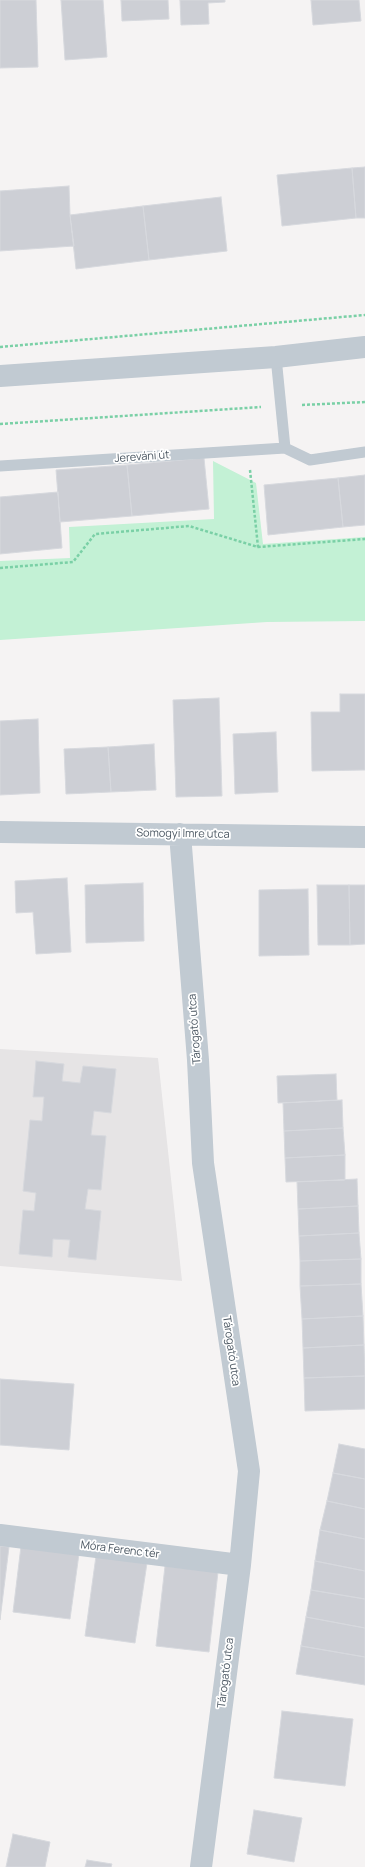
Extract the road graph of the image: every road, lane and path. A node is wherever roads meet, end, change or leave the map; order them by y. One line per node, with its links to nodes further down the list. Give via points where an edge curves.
1 (365, 315): 2 (path)
2 (0, 347)
3 (365, 347): 4 (street)
4 (276, 357): 5 (street); 7 (lane)
5 (0, 376)
6 (365, 402): 7 (path)
7 (280, 406): 8 (path); 9 (lane)
8 (0, 424)
9 (285, 448): 10 (lane, Jereváni út); 11 (lane, Jereváni út, via 310,460)
10 (248, 450): 12 (lane, Jereváni út); 14 (path)
11 (365, 452)
12 (0, 466)
13 (365, 540): 14 (path)
14 (258, 547): 15 (path, via 189,526 95,534 73,562)
15 (0, 568)
16 (0, 832): 17 (street, Somogyi Imre utca)
17 (180, 834): 18 (street, Somogyi Imre utca); 20 (street, Tárogató utca, via 198,1060 203,1163 249,1471)
18 (365, 837)
19 (0, 1535): 20 (street, Móra Ferenc tér)
20 (240, 1565): 21 (street, Tárogató utca)
21 (201, 1867)

